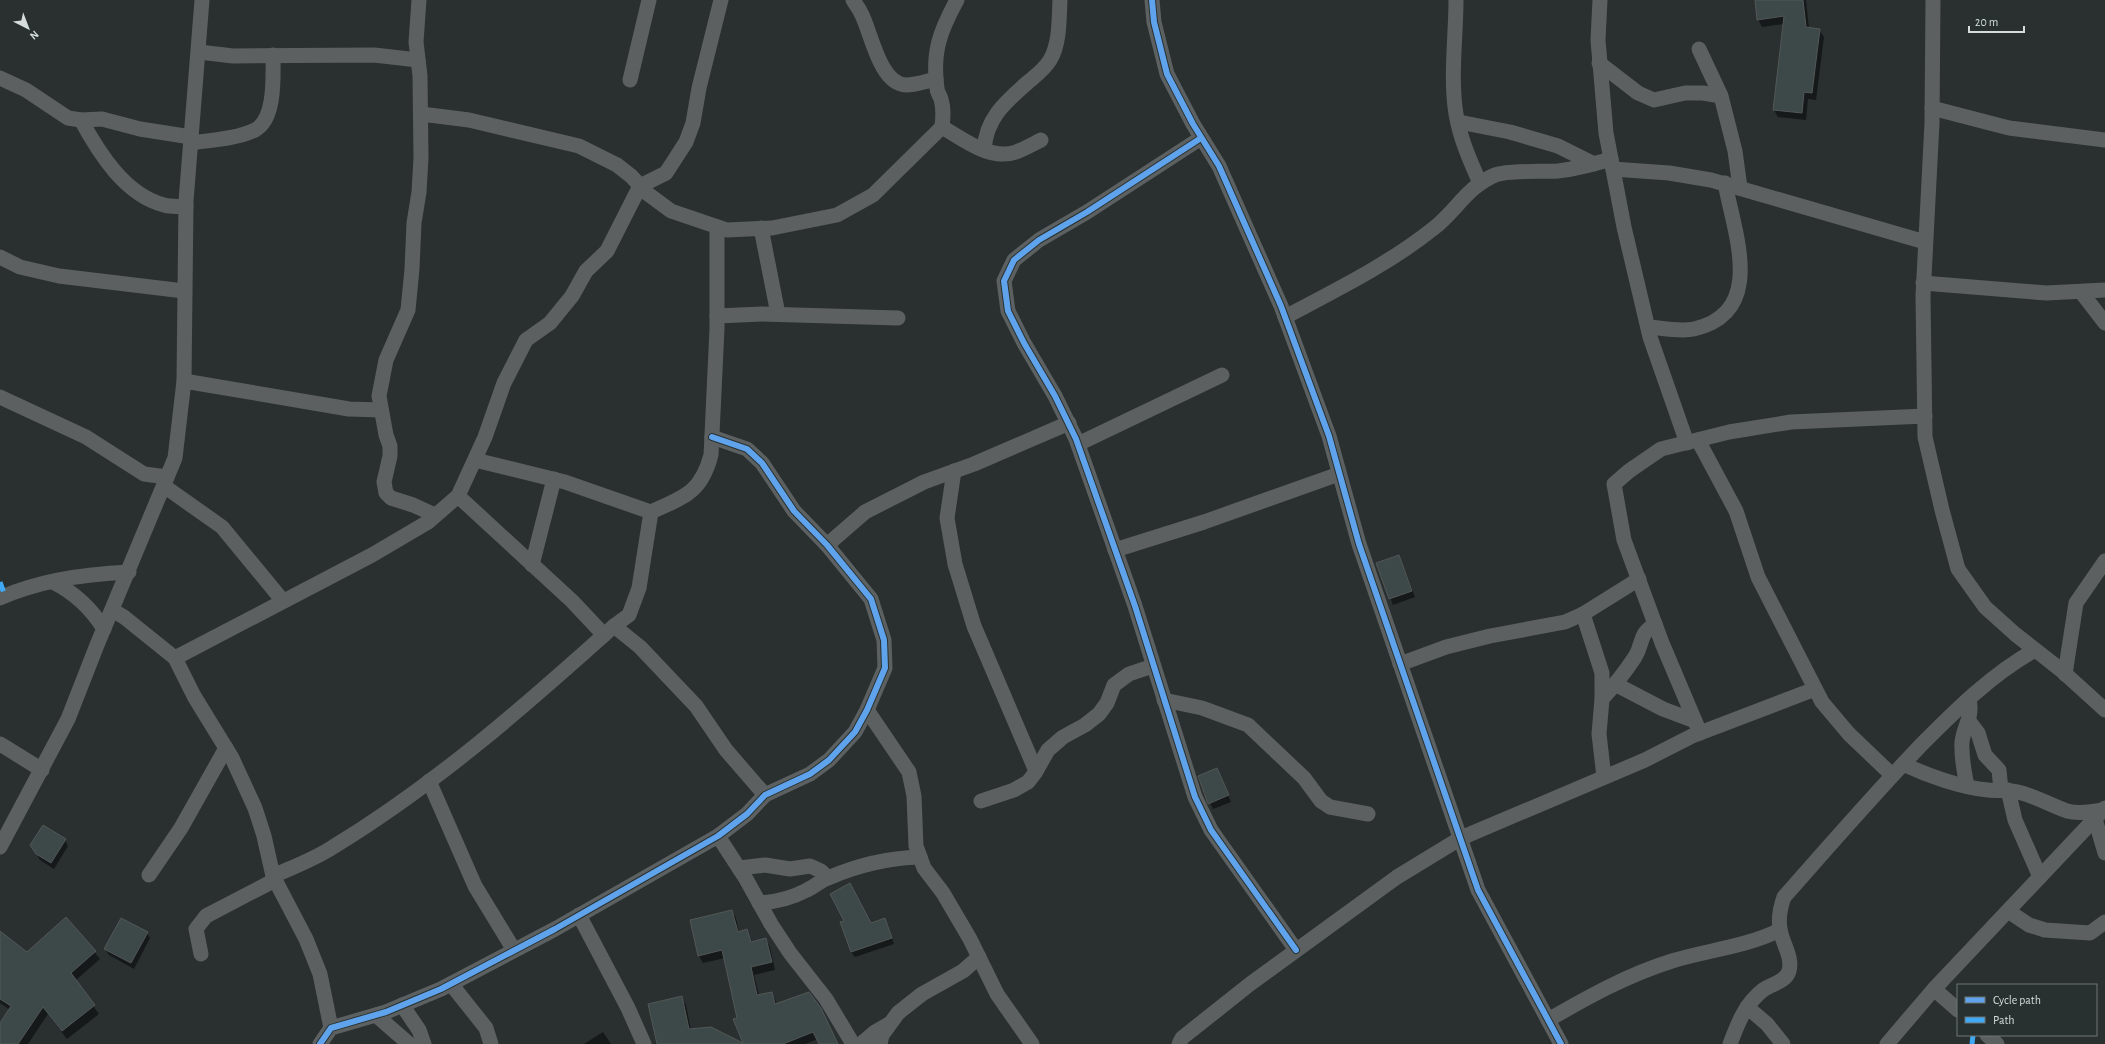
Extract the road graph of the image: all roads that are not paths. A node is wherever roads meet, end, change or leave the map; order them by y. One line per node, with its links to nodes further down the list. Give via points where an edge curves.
1 (202, 0): 13 (street)
2 (419, 0): 15 (street, via 416,42)
3 (649, 0): 19 (street)
4 (721, 0): 35 (street, via 686,142 666,173)
5 (852, 0): 18 (street, via 861,13 876,53 886,72 893,79 905,85)
6 (957, 0): 18 (street, via 944,24 935,52)
7 (1060, 0): 30 (street, via 1059,25 1051,59 996,115 986,131)
8 (1152, 0): 26 (street, via 1154,22 1167,74)
9 (1456, 0): 24 (street, via 1454,72)
10 (1600, 0): 16 (street)
11 (1933, 0): 21 (street)
12 (1699, 49): 20 (street)
13 (199, 52): 14 (street, via 233,56); 27 (street)
14 (273, 55): 15 (street, via 374,55); 27 (street, via 273,89 268,115 256,130)
15 (418, 60): 22 (street)
16 (1599, 63): 20 (street, via 1638,93 1654,100 1685,94); 32 (street)
17 (0, 78): 23 (street, via 26,90 68,118)
18 (936, 79): 25 (street, via 943,114)
19 (630, 80)
20 (1721, 96): 36 (street, via 1735,151)
21 (1932, 108): 29 (street, via 2009,128); 40 (street)
22 (421, 114): 35 (street, via 469,120 579,146 617,165); 55 (street, via 419,192 414,223 408,310 386,360 379,396)
23 (81, 120): 27 (street, via 102,119); 37 (street, via 94,144 133,190 164,205)
24 (1458, 122): 31 (street, via 1510,132 1558,146); 33 (street, via 1467,154)
25 (942, 127): 30 (street); 39 (street, via 872,195 837,215)
26 (1201, 138): 48 (street, via 1219,166); 57 (street, via 1039,240 1014,260 1004,281 1008,311)
27 (191, 140): 37 (street)
28 (1041, 140): 30 (street, via 1015,152 1004,154)
29 (2105, 140)
30 (984, 150)
31 (1594, 164): 32 (street); 33 (street, via 1559,170 1496,175)
32 (1612, 164): 34 (street); 51 (street)
33 (1480, 183): 48 (street, via 1475,185 1434,228 1400,252)
34 (1725, 183): 36 (street); 51 (street, via 1740,252 1741,284 1733,303 1714,323 1692,329)
35 (640, 186): 38 (street, via 671,211); 61 (street, via 607,251 586,270 572,296 550,323 523,344 504,383)
36 (1740, 188): 40 (street)
37 (186, 207): 44 (street)
38 (717, 227): 39 (street, via 727,230); 47 (street)
39 (761, 228): 46 (street)
40 (1926, 242): 42 (street)
41 (0, 257): 44 (street, via 20,267 59,276)
42 (1923, 283): 45 (street, via 2046,293); 56 (street)
43 (2105, 290): 45 (street)
44 (184, 291): 53 (street)
45 (2081, 292): 50 (street)
46 (778, 314): 47 (street); 49 (street)
47 (717, 316): 58 (street)
48 (1285, 317): 63 (street, via 1329,436)
49 (898, 318)
50 (2105, 323)
51 (1648, 327): 59 (street)
52 (1222, 375): 60 (street)
53 (184, 381): 55 (street, via 349,409); 65 (street, via 175,458)
54 (0, 396): 65 (street, via 86,437 144,474)
55 (381, 410): 68 (street, via 390,446 384,482 386,493 391,498)
56 (1925, 416): 59 (street, via 1791,422); 83 (street, via 1925,437 1958,569 1985,607)
57 (1069, 423): 60 (street); 62 (street)
58 (712, 437): 67 (street, via 707,471 696,487 678,500); 69 (street, via 747,449 762,463 794,511)
59 (1693, 441): 74 (street, via 1661,449 1614,484 1624,540); 89 (street, via 1736,511 1758,577)
60 (1078, 444): 70 (street)
61 (475, 460): 64 (street); 66 (street)
62 (954, 471): 69 (street, via 924,482 865,512); 101 (street, via 947,518 954,564 974,626)
63 (1339, 474): 70 (street, via 1204,522); 85 (street, via 1358,544)
64 (554, 479): 67 (street); 72 (street)
65 (166, 482): 73 (street); 77 (street, via 222,527)
66 (458, 496): 68 (street); 72 (street)
67 (651, 512): 82 (street, via 639,588 629,615)
68 (435, 515): 77 (street, via 372,555)
69 (827, 545): 93 (street, via 871,599 884,640 885,668)
70 (1115, 550): 86 (street)
71 (2105, 561): 87 (street, via 2076,604)
72 (532, 565): 82 (street)
73 (128, 572): 75 (street); 78 (street)
74 (1639, 579): 79 (street); 80 (street)
75 (54, 582): 76 (street, via 28,586); 81 (street, via 69,590 90,610)
76 (0, 598)
77 (283, 601): 84 (street)
78 (112, 610): 81 (street); 84 (street)
79 (1583, 614): 85 (street, via 1565,622 1446,647); 90 (street, via 1602,673)
80 (1655, 624): 88 (street, via 1643,634 1639,650); 96 (street)
81 (104, 629): 100 (street, via 68,718)
82 (609, 630): 104 (street, via 496,730); 107 (street, via 640,647 696,706 726,750)
83 (2035, 650): 87 (street); 91 (street, via 2010,664)
84 (174, 658): 98 (street)
85 (1400, 664): 112 (street)
86 (1153, 666): 92 (street); 101 (street, via 1129,674 1114,685 1107,703 1099,714 1048,750)
87 (2065, 674): 94 (street)
88 (1615, 684): 90 (street); 96 (street)
89 (1815, 689): 96 (street); 102 (street, via 1822,702 1849,734)
90 (1602, 699): 103 (street, via 1599,734)
91 (1969, 699): 95 (street); 99 (street)
92 (1164, 700): 110 (street, via 1202,708 1248,725 1304,778 1321,801 1330,807); 127 (street, via 1195,797 1211,830)
93 (867, 710): 107 (street, via 854,732 829,760 810,774); 115 (street, via 909,772 914,796 916,846)
94 (2105, 710)
95 (1969, 721): 105 (street, via 1964,733 1962,754); 106 (street, via 1978,733 1985,755 1999,770)
96 (1697, 727): 103 (street, via 1645,760)
97 (0, 744): 100 (street)
98 (226, 748): 117 (street, via 181,828); 119 (street, via 255,808)
99 (1903, 764): 102 (street); 105 (street)
100 (42, 770): 113 (street)
101 (1036, 771): 108 (street, via 1028,782 1014,790)
102 (1892, 775): 125 (street, via 1784,897 1778,913)
103 (1604, 777): 112 (street)
104 (429, 782): 119 (street, via 332,848); 126 (street, via 475,886)
105 (1967, 786): 106 (street)
106 (2004, 790): 109 (street, via 2042,799 2068,811); 118 (street)
107 (765, 795): 111 (street, via 747,814)
108 (981, 801)
109 (2101, 813): 114 (street); 118 (street)
110 (1368, 814)
111 (718, 836): 116 (street); 123 (street)
112 (1461, 838): 127 (street, via 1397,878); 136 (street, via 1478,890)
113 (0, 847)
114 (2105, 853)
115 (920, 857): 120 (street, via 898,857 872,862); 129 (street, via 924,868 943,893)
116 (739, 868): 120 (street, via 766,865 790,869 810,866); 121 (street)
117 (149, 875)
118 (2040, 877): 122 (street)
119 (274, 878): 128 (street, via 206,916 196,929); 138 (street, via 306,939 317,967)
120 (828, 878): 121 (street, via 786,899)
121 (759, 903): 145 (street, via 786,947 826,999)
122 (2008, 911): 124 (street, via 2029,925 2059,932 2090,933); 131 (street)
123 (579, 915): 126 (street); 144 (street)
124 (2105, 922)
125 (1780, 930): 133 (street, via 1790,962 1789,971 1785,978 1752,998); 136 (street, via 1762,938 1632,974)
126 (514, 950): 130 (street)
127 (1296, 950): 149 (street, via 1182,1038)
128 (201, 954)
129 (979, 957): 137 (street, via 963,971 922,994 898,1013); 148 (street, via 997,994)
130 (451, 984): 132 (street); 143 (street, via 486,1028)
131 (1934, 989): 134 (street); 153 (street)
132 (402, 1005): 135 (street); 142 (street, via 419,1030)
133 (1747, 1007): 151 (street); 152 (street, via 1767,1024)
134 (1957, 1009)
135 (376, 1015): 138 (street); 141 (street)
136 (1548, 1020): 150 (street)
137 (891, 1023): 146 (street, via 874,1032); 147 (street, via 882,1035)
138 (331, 1028): 140 (street)
139 (1988, 1036): 154 (street)
140 (320, 1044)
141 (409, 1044)
142 (424, 1044)
143 (491, 1044)
144 (644, 1044)
145 (853, 1044)
146 (861, 1044)
147 (880, 1044)
148 (1032, 1044)
149 (1179, 1044)
150 (1561, 1044)
151 (1730, 1044)
152 (1783, 1044)
153 (1887, 1044)
154 (1997, 1044)

